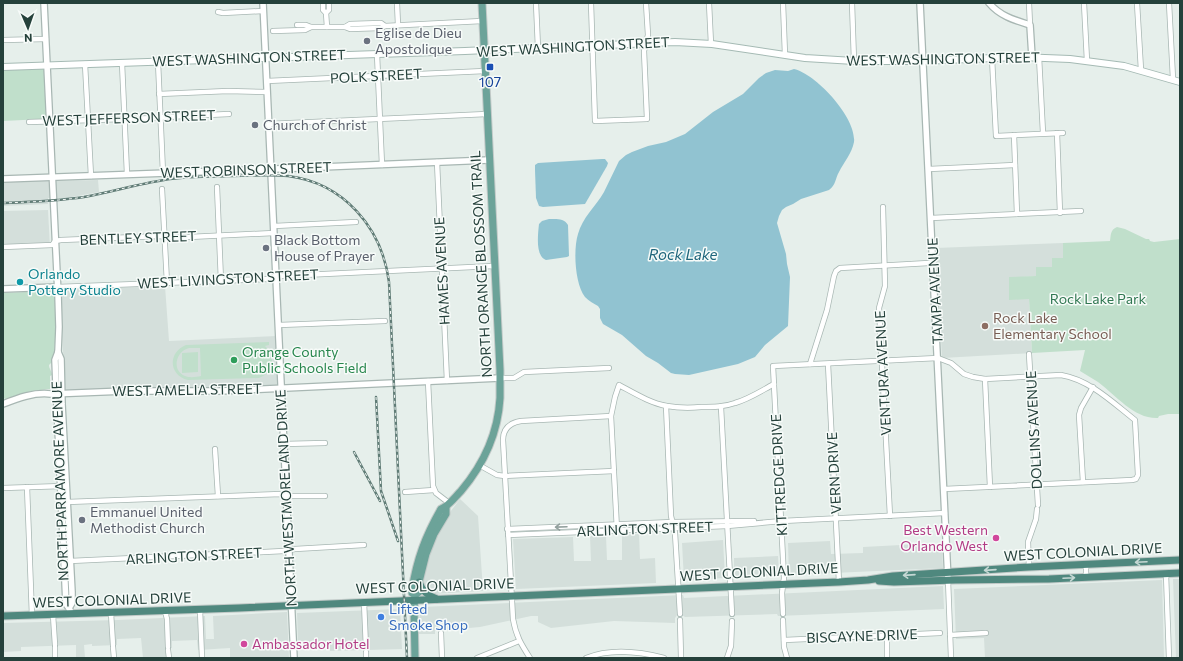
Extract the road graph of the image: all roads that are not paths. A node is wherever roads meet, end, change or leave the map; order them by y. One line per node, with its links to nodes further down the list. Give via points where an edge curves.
1 (44, 3): 29 (street, NORTH PARRAMORE AVENUE)
2 (263, 3): 19 (street, NORTH WESTMORELAND DRIVE)
3 (323, 3): 21 (street)
4 (329, 3): 21 (street, via 329,10)
5 (397, 3): 24 (street)
6 (482, 3): 22 (main road, NORTH ORANGE BLOSSOM TRAIL)
7 (536, 3): 34 (street)
8 (591, 3): 33 (street)
9 (646, 3): 31 (street)
10 (709, 3): 32 (street)
11 (783, 3): 37 (street)
12 (852, 3): 43 (street)
13 (920, 3): 44 (street, TAMPA AVENUE)
14 (989, 3): 25 (street, via 1003,16)
15 (1029, 3): 25 (street)
16 (1084, 3): 42 (street)
17 (1138, 3): 50 (street)
18 (1169, 3): 53 (street)
19 (263, 11): 20 (street); 40 (street, NORTH WESTMORELAND DRIVE)
20 (218, 12)
21 (326, 13): 27 (street)
22 (482, 21): 24 (street); 35 (main road, NORTH ORANGE BLOSSOM TRAIL)
23 (297, 25): 26 (street)
24 (398, 25): 27 (street, via 350,24 345,27)
25 (1030, 25): 38 (street)
26 (310, 27): 27 (street); 28 (street, via 304,30)
27 (327, 27)
28 (274, 31)
29 (46, 39): 30 (street); 48 (street, NORTH PARRAMORE AVENUE)
30 (3, 40)
31 (646, 43): 32 (main road, WEST WASHINGTON STREET); 33 (main road, WEST WASHINGTON STREET); 33 (street, via 644,51 647,119 595,121)
32 (711, 44): 37 (main road, WEST WASHINGTON STREET)
33 (593, 45): 34 (main road, WEST WASHINGTON STREET)
34 (538, 48): 35 (main road, WEST WASHINGTON STREET)
35 (484, 50): 36 (main road, WEST WASHINGTON STREET); 51 (main road, NORTH ORANGE BLOSSOM TRAIL)
36 (377, 54): 40 (main road, WEST WASHINGTON STREET); 52 (street)
37 (785, 55): 43 (main road, WEST WASHINGTON STREET)
38 (1032, 57): 39 (main road, WEST WASHINGTON STREET); 41 (main road, WEST WASHINGTON STREET)
39 (1039, 57): 42 (main road, WEST WASHINGTON STREET); 68 (street)
40 (266, 58): 45 (main road, WEST WASHINGTON STREET); 54 (street, NORTH WESTMORELAND DRIVE)
41 (992, 58): 44 (main road, WEST WASHINGTON STREET); 70 (street, via 996,136)
42 (1086, 60): 50 (main road, WEST WASHINGTON STREET)
43 (854, 61): 44 (main road, WEST WASHINGTON STREET)
44 (922, 61): 76 (street, TAMPA AVENUE)
45 (158, 62): 46 (main road, WEST WASHINGTON STREET); 57 (street)
46 (122, 63): 47 (main road, WEST WASHINGTON STREET); 61 (street)
47 (85, 64): 48 (main road, WEST WASHINGTON STREET); 63 (street)
48 (47, 65): 49 (main road, WEST WASHINGTON STREET); 64 (street, NORTH PARRAMORE AVENUE)
49 (3, 67)
50 (1140, 70): 53 (main road, WEST WASHINGTON STREET)
51 (485, 71): 52 (street, POLK STREET); 59 (main road, NORTH ORANGE BLOSSOM TRAIL)
52 (378, 76): 54 (street, POLK STREET); 62 (street)
53 (1173, 79): 55 (main road, WEST WASHINGTON STREET)
54 (267, 81): 56 (street, NORTH WESTMORELAND DRIVE)
55 (1180, 82)
56 (267, 92): 57 (street); 66 (street, NORTH WESTMORELAND DRIVE)
57 (159, 94): 60 (street)
58 (229, 114): 60 (street, WEST JEFFERSON STREET)
59 (487, 114): 62 (street); 71 (main road, NORTH ORANGE BLOSSOM TRAIL)
60 (160, 117): 61 (street, WEST JEFFERSON STREET); 77 (street)
61 (124, 119): 63 (street, WEST JEFFERSON STREET); 78 (street)
62 (380, 119): 66 (street); 73 (street)
63 (88, 120): 64 (street, WEST JEFFERSON STREET); 79 (street)
64 (49, 121): 65 (street, WEST JEFFERSON STREET); 80 (street, NORTH PARRAMORE AVENUE)
65 (28, 122)
66 (269, 124): 75 (street, NORTH WESTMORELAND DRIVE)
67 (1063, 132): 69 (street)
68 (1043, 133): 69 (street); 70 (street)
69 (1057, 133): 86 (street)
70 (1014, 135): 74 (street)
71 (489, 160): 72 (street, WEST ROBINSON STREET); 98 (main road, NORTH ORANGE BLOSSOM TRAIL)
72 (438, 162): 73 (street, WEST ROBINSON STREET); 99 (street, HAMES AVENUE)
73 (382, 165): 75 (street, WEST ROBINSON STREET)
74 (1015, 165): 76 (street); 87 (street)
75 (271, 169): 77 (street, WEST ROBINSON STREET); 90 (street, NORTH WESTMORELAND DRIVE)
76 (929, 169): 88 (street, TAMPA AVENUE)
77 (163, 173): 78 (street, WEST ROBINSON STREET)
78 (127, 174): 79 (street, WEST ROBINSON STREET)
79 (91, 176): 80 (street, WEST ROBINSON STREET)
80 (52, 177): 81 (street, WEST ROBINSON STREET); 94 (street, NORTH PARRAMORE AVENUE)
81 (3, 178)
82 (217, 187): 92 (street)
83 (162, 189): 93 (street)
84 (883, 207): 97 (street, VENTURA AVENUE)
85 (1081, 211): 86 (street)
86 (1060, 213): 87 (street)
87 (1017, 214): 88 (street)
88 (931, 218): 96 (street, TAMPA AVENUE)
89 (356, 222): 90 (street)
90 (274, 226): 91 (street, NORTH WESTMORELAND DRIVE)
91 (274, 233): 92 (street, BENTLEY STREET); 100 (street, NORTH WESTMORELAND DRIVE)
92 (219, 235): 93 (street, BENTLEY STREET); 101 (street)
93 (165, 237): 94 (street, BENTLEY STREET); 102 (street)
94 (55, 241): 95 (street, BENTLEY STREET, via 52,245); 103 (street, NORTH PARRAMORE AVENUE)
95 (3, 246)
96 (933, 262): 97 (street); 108 (street, TAMPA AVENUE)
97 (885, 265): 109 (street, VENTURA AVENUE, via 886,286 879,308); 110 (street, via 844,267 836,272)
98 (494, 266): 99 (street); 114 (main road, NORTH ORANGE BLOSSOM TRAIL)
99 (442, 268): 100 (street, WEST LIVINGSTON STREET); 116 (street, HAMES AVENUE)
100 (276, 278): 101 (street, WEST LIVINGSTON STREET); 106 (street, NORTH WESTMORELAND DRIVE)
101 (221, 281): 102 (street, WEST LIVINGSTON STREET)
102 (167, 283): 103 (street, WEST LIVINGSTON STREET)
103 (58, 287): 104 (street, WEST LIVINGSTON STREET); 121 (street, NORTH PARRAMORE AVENUE, via 58,352 61,359)
104 (3, 289)
105 (385, 321): 106 (street)
106 (279, 325): 120 (street, NORTH WESTMORELAND DRIVE)
107 (1030, 354): 113 (street, DOLLINS AVENUE)
108 (938, 358): 109 (street); 115 (street, via 964,374); 139 (street, TAMPA AVENUE)
109 (883, 361): 111 (street); 148 (street, VENTURA AVENUE)
110 (810, 364): 111 (street); 118 (street, KITTREDGE DRIVE, via 773,366)
111 (828, 364): 149 (street, VERN DRIVE)
112 (609, 368): 114 (street, WEST AMELIA STREET, via 524,372 514,378)
113 (1031, 377): 115 (street); 119 (street, via 1070,377); 134 (street, DOLLINS AVENUE)
114 (500, 378): 116 (street, WEST AMELIA STREET); 130 (main road, NORTH ORANGE BLOSSOM TRAIL, via 500,399 495,426)
115 (985, 379): 137 (street)
116 (448, 380): 117 (street, WEST AMELIA STREET)
117 (428, 381): 120 (street, WEST AMELIA STREET); 140 (street)
118 (774, 384): 124 (street, via 753,396); 150 (street, KITTREDGE DRIVE)
119 (1093, 387): 133 (street, via 1079,415); 133 (street, via 1135,420 1138,475 1132,480)
120 (281, 388): 121 (street, WEST AMELIA STREET); 128 (street, NORTH WESTMORELAND DRIVE)
121 (56, 394): 122 (street, WEST AMELIA STREET, via 35,394); 125 (street, WEST AMELIA STREET, via 22,400); 135 (street, NORTH PARRAMORE AVENUE)
122 (3, 404)
123 (666, 406): 124 (street); 126 (street, via 619,385); 152 (street)
124 (721, 407): 151 (street)
125 (3, 408)
126 (611, 416): 131 (street); 132 (street, via 520,421 507,426 503,436)
127 (325, 443): 128 (street)
128 (284, 444): 142 (street, NORTH WESTMORELAND DRIVE)
129 (215, 449): 143 (street)
130 (479, 465): 132 (street, via 497,475); 146 (main road, NORTH ORANGE BLOSSOM TRAIL)
131 (614, 471): 132 (street); 153 (street)
132 (505, 476): 154 (street)
133 (1083, 482): 134 (street)
134 (1036, 485): 137 (street); 161 (street, DOLLINS AVENUE, via 1038,507 1028,542)
135 (63, 486): 136 (street); 145 (street, NORTH PARRAMORE AVENUE); 177 (street, NORTH PARRAMORE AVENUE, via 66,604)
136 (26, 487): 138 (street); 185 (street)
137 (990, 487): 139 (street)
138 (3, 488)
139 (944, 489): 147 (street, TAMPA AVENUE)
140 (434, 490): 141 (street); 146 (street)
141 (406, 492)
142 (286, 495): 143 (street); 144 (street); 157 (street, NORTH WESTMORELAND DRIVE)
143 (218, 496): 145 (street)
144 (325, 496)
145 (67, 502): 158 (street, NORTH PARRAMORE AVENUE)
146 (447, 506): 166 (main road, NORTH ORANGE BLOSSOM TRAIL, via 446,514 426,554); 172 (main road, NORTH ORANGE BLOSSOM TRAIL, via 441,509 422,545 414,578)
147 (945, 513): 148 (street, ARLINGTON STREET); 164 (street, TAMPA AVENUE)
148 (890, 516): 149 (street, ARLINGTON STREET)
149 (837, 518): 150 (street, ARLINGTON STREET); 167 (street, VERN DRIVE)
150 (782, 521): 151 (street, ARLINGTON STREET); 168 (street, KITTREDGE DRIVE)
151 (727, 523): 152 (street, ARLINGTON STREET); 169 (street)
152 (674, 525): 153 (street, ARLINGTON STREET); 170 (street)
153 (617, 527): 154 (street, ARLINGTON STREET, one-way to 154); 155 (street, ARLINGTON STREET)
154 (508, 529): 155 (street)
155 (508, 535): 171 (street)
156 (364, 545): 157 (street, ARLINGTON STREET)
157 (289, 550): 158 (street, ARLINGTON STREET); 175 (street, NORTH WESTMORELAND DRIVE)
158 (70, 561): 177 (street, NORTH PARRAMORE AVENUE)
159 (1180, 561): 160 (highway, WEST COLONIAL DRIVE, one-way to 160); 163 (highway, via 1168,567)
160 (1086, 564): 161 (highway, WEST COLONIAL DRIVE); 165 (street)
161 (1029, 567): 164 (highway, WEST COLONIAL DRIVE, one-way to 164)
162 (1180, 573): 163 (highway, WEST COLONIAL DRIVE)
163 (1166, 574): 165 (highway, WEST COLONIAL DRIVE); 213 (street)
164 (948, 576): 165 (highway, WEST COLONIAL DRIVE, one-way to 165, via 1030,580); 167 (highway, WEST COLONIAL DRIVE, via 894,582); 193 (street)
165 (1086, 577)
166 (419, 582): 172 (main road, NORTH ORANGE BLOSSOM TRAIL, via 419,592); 173 (highway, via 427,594)
167 (839, 582): 168 (highway, WEST COLONIAL DRIVE)
168 (783, 584): 169 (highway, WEST COLONIAL DRIVE); 182 (street, KITTREDGE DRIVE)
169 (730, 587): 170 (highway, WEST COLONIAL DRIVE); 181 (street)
170 (678, 589): 171 (highway, WEST COLONIAL DRIVE); 180 (street)
171 (511, 596): 173 (highway, WEST COLONIAL DRIVE); 195 (street, via 515,631)
172 (414, 598): 173 (highway, WEST COLONIAL DRIVE); 174 (highway, WEST COLONIAL DRIVE); 202 (main road, NORTH ORANGE BLOSSOM TRAIL)
173 (437, 599)
174 (364, 602): 175 (highway, WEST COLONIAL DRIVE); 201 (street)
175 (292, 606): 176 (highway, WEST COLONIAL DRIVE); 200 (street, NORTH WESTMORELAND DRIVE)
176 (200, 610): 178 (highway, WEST COLONIAL DRIVE); 199 (street)
177 (70, 611): 179 (highway, WEST COLONIAL DRIVE); 183 (highway, WEST COLONIAL DRIVE)
178 (165, 611): 179 (highway, WEST COLONIAL DRIVE); 198 (street)
179 (112, 613): 197 (street)
180 (680, 614)
181 (732, 614)
182 (783, 614)
183 (53, 615): 185 (highway, WEST COLONIAL DRIVE); 196 (street)
184 (3, 616): 185 (highway, WEST COLONIAL DRIVE)
185 (32, 616)
186 (680, 620): 208 (street)
187 (732, 620): 209 (street, via 731,646)
188 (783, 620): 194 (street)
189 (441, 633): 203 (street)
190 (940, 633): 192 (street, BISCAYNE DRIVE)
191 (986, 634): 193 (street)
192 (887, 635): 194 (street, BISCAYNE DRIVE); 211 (street)
193 (950, 635): 212 (street)
194 (784, 640): 210 (street)
195 (519, 641): 204 (street); 205 (street)
196 (55, 658)
197 (114, 658)
198 (169, 658)
199 (202, 658)
200 (294, 658)
201 (366, 658)
202 (415, 658)
203 (442, 658)
204 (477, 658)
205 (530, 658)
206 (586, 658): 207 (street, via 623,651)
207 (664, 658)
208 (682, 658)
209 (727, 658)
210 (787, 658)
211 (887, 658)
212 (951, 658)
213 (1169, 658)

